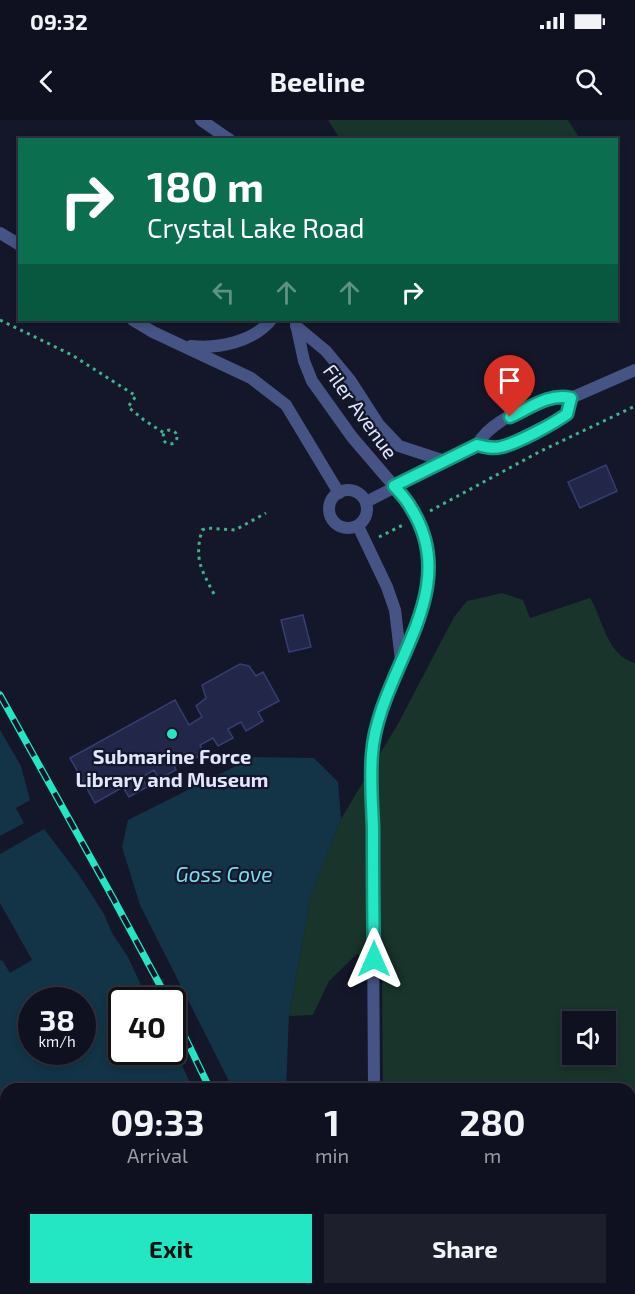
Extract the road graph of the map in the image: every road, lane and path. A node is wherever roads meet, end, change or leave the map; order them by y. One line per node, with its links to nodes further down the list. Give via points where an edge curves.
1 (201, 120): 2 (street)
2 (227, 138)
3 (0, 232): 4 (street)
4 (18, 244)
5 (0, 320): 13 (path, via 72,355 136,396 128,407)
6 (135, 321): 9 (street)
7 (270, 321): 9 (street, via 240,341 209,348)
8 (295, 323): 15 (street, via 331,357 379,425 399,446); 16 (street, Filer Avenue, via 312,381)
9 (181, 345): 17 (street, via 251,378 286,405)
10 (635, 370): 11 (street)
11 (571, 398): 14 (street, via 547,399 492,426); 14 (street, via 567,414 503,447)
12 (635, 406): 19 (path)
13 (164, 433): 13 (path, via 167,443 176,440 174,431)
14 (477, 445): 15 (street)
15 (445, 461): 16 (street)
16 (394, 486): 18 (street); 25 (street, Filer Avenue, via 411,507 424,534 429,568 426,599)
17 (339, 493): 18 (street, via 354,492); 22 (street, via 331,503 331,517 343,527)
18 (366, 502): 22 (street, via 367,513)
19 (435, 508)
20 (266, 513): 24 (path, via 235,530 202,530 198,562)
21 (405, 524): 23 (path)
22 (358, 526): 25 (street, via 395,610)
23 (376, 538)
24 (214, 594)
25 (401, 660): 26 (street, Filer Avenue, via 378,719 372,754)
26 (374, 1083)

